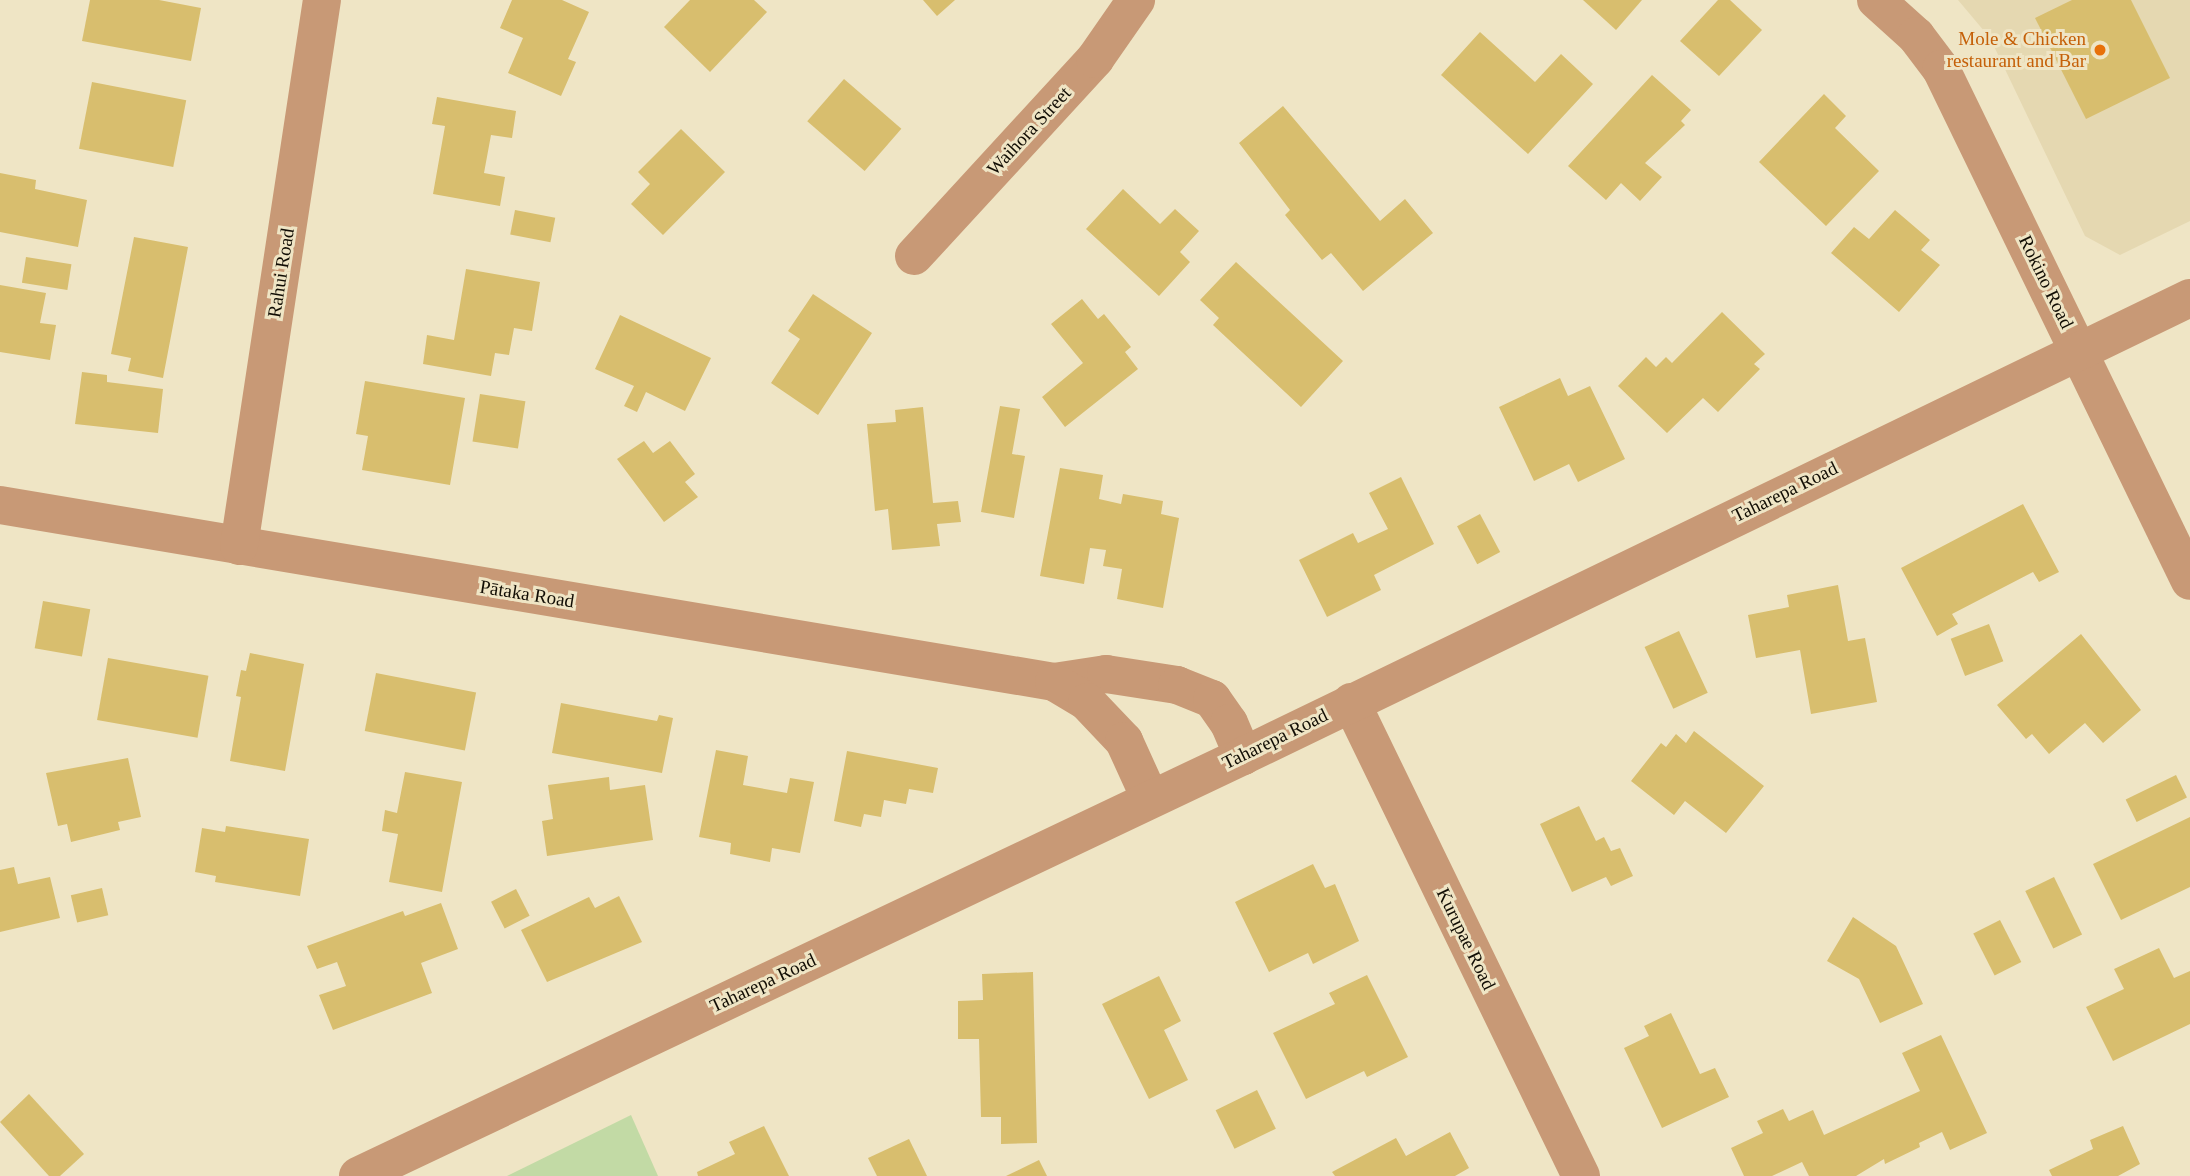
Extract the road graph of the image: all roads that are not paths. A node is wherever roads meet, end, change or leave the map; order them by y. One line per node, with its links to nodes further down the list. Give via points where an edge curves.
1 (322, 0): 8 (street, Rahui Road)
2 (1136, 0): 4 (street, Waihora Street, via 1095,59)
3 (1876, 0): 6 (street, Rokino Road, via 1916,36 1941,69)
4 (915, 256)
5 (2190, 298): 6 (street, Taharepa Road)
6 (2079, 351): 9 (street, Rokino Road); 11 (street, Taharepa Road)
7 (0, 505): 8 (street, Pātaka Road)
8 (239, 546): 10 (street, Pātaka Road)
9 (2190, 581)
10 (1054, 682): 12 (street, Pātaka Road, via 1106,674 1177,685 1212,699); 13 (street, Pātaka Road, via 1087,702 1124,741)
11 (1351, 702): 12 (street, Taharepa Road); 15 (street, Kurupae Road)
12 (1243, 756): 13 (street, Taharepa Road)
13 (1150, 798): 14 (street, Taharepa Road)
14 (358, 1176)
15 (1581, 1176)

